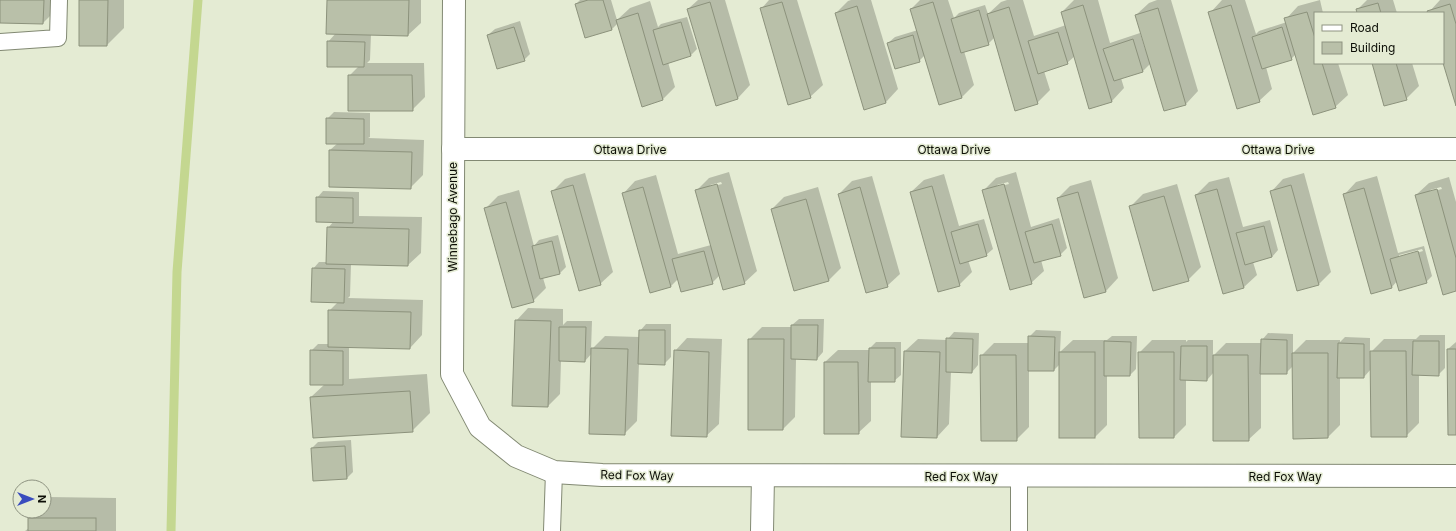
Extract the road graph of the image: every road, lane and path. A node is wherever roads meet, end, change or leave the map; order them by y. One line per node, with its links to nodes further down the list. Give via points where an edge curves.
1 (59, 0): 3 (lane, via 58,38)
2 (454, 0): 4 (street, Winnebago Avenue)
3 (0, 42)
4 (453, 149): 5 (street, Ottawa Drive); 6 (street, Winnebago Avenue, via 452,374)
5 (1456, 149)
6 (480, 427): 7 (street, Red Fox Way, via 516,456)
7 (554, 472): 8 (street, Red Fox Way, via 602,475); 11 (lane)
8 (763, 476): 9 (street, Red Fox Way); 12 (street)
9 (1019, 476): 10 (street, Red Fox Way); 13 (lane)
10 (1456, 476)
11 (552, 531)
12 (762, 531)
13 (1020, 531)

